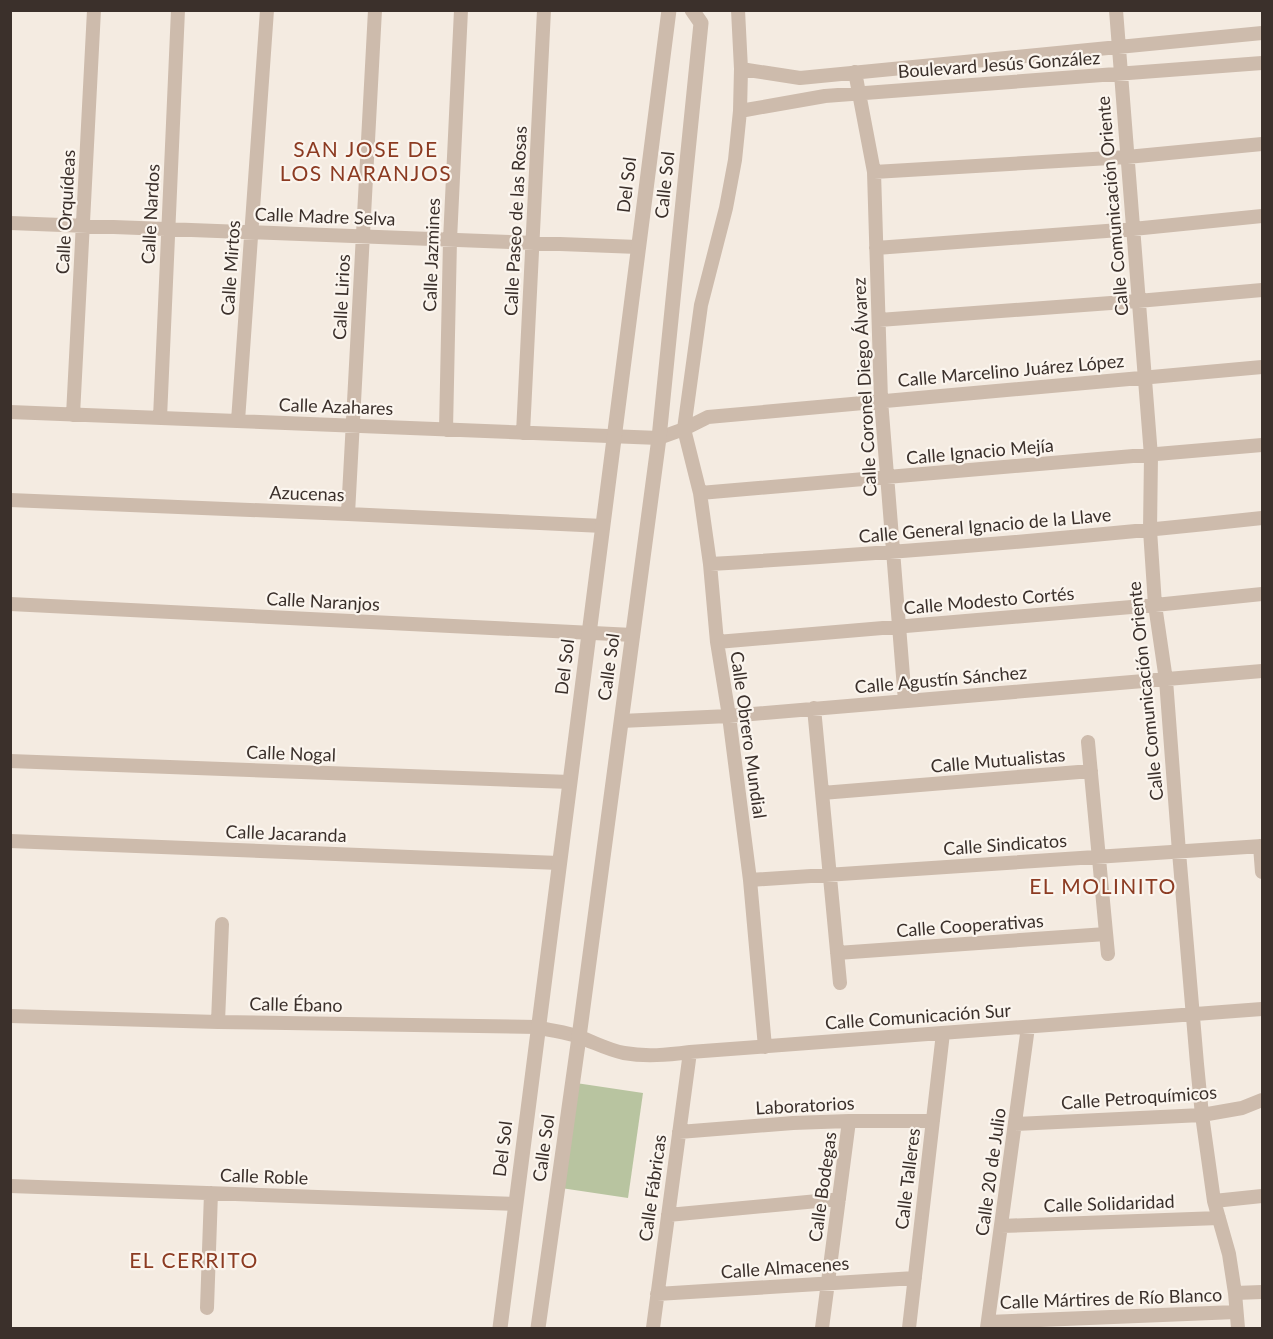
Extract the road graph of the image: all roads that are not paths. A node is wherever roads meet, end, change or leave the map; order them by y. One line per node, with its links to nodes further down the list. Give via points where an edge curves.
1 (94, 10): 26 (street, Calle Orquídeas)
2 (178, 10): 27 (street, Calle Nardos)
3 (267, 10): 29 (street, Calle Mirtos)
4 (375, 10): 30 (street, Calle Lirios)
5 (461, 10): 31 (street, Calle Jazmines)
6 (544, 10): 32 (street, Calle Paseo de las Rosas)
7 (669, 10): 33 (street, Del Sol)
8 (692, 10): 50 (street, Calle Sol, via 700,23)
9 (738, 10): 14 (street)
10 (1116, 10): 12 (street, Calle Comunicación Oriente)
11 (1263, 33): 12 (street, Boulevard Jesús González)
12 (1118, 47): 15 (street, Boulevard Jesús González); 16 (street, Calle Comunicación Oriente)
13 (1263, 63): 16 (street, Boulevard Jesús González)
14 (741, 69): 17 (street, Boulevard Jesús González); 20 (street)
15 (855, 72): 17 (street, Boulevard Jesús González); 18 (street, Calle Coronel Diego Álvarez)
16 (1120, 74): 18 (street, Boulevard Jesús González); 22 (street, Calle Comunicación Oriente)
17 (800, 78): 19 (street)
18 (859, 94): 19 (street, Boulevard Jesús González); 23 (street, Calle Coronel Diego Álvarez)
19 (825, 96): 20 (street, Boulevard Jesús González)
20 (740, 111): 46 (street, via 726,208 700,305)
21 (1263, 144): 22 (street)
22 (1127, 157): 23 (street); 28 (street, Calle Comunicación Oriente)
23 (874, 172): 34 (street, Calle Coronel Diego Álvarez)
24 (1263, 216): 28 (street)
25 (10, 223): 26 (street, Calle Madre Selva)
26 (83, 226): 27 (street, Calle Madre Selva); 42 (street, Calle Orquídeas)
27 (168, 229): 29 (street, Calle Madre Selva); 43 (street, Calle Nardos)
28 (1133, 229): 34 (street); 36 (street, Calle Comunicación Oriente)
29 (251, 232): 30 (street, Calle Madre Selva); 44 (street, Calle Mirtos)
30 (363, 237): 31 (street, Calle Madre Selva); 45 (street, Calle Lirios)
31 (450, 240): 32 (street, Calle Madre Selva); 47 (street, Calle Jazmines)
32 (533, 243): 33 (street, Calle Madre Selva); 48 (street, Calle Paseo de las Rosas)
33 (638, 247): 49 (street, Del Sol)
34 (876, 248): 37 (street, Calle Coronel Diego Álvarez)
35 (1263, 290): 36 (street)
36 (1138, 301): 37 (street); 39 (street, Calle Comunicación Oriente)
37 (879, 321): 40 (street, Calle Coronel Diego Álvarez)
38 (1263, 367): 39 (street, Calle Marcelino Juárez López)
39 (1145, 378): 40 (street, Calle Marcelino Juárez López); 52 (street, Calle Comunicación Oriente)
40 (881, 400): 46 (street, Calle Marcelino Juárez López, via 708,417); 53 (street, Calle Coronel Diego Álvarez)
41 (10, 412): 42 (street, Calle Azahares)
42 (73, 415): 43 (street, Calle Azahares)
43 (160, 418): 44 (street, Calle Azahares)
44 (238, 421): 45 (street, Calle Azahares)
45 (352, 426): 47 (street, Calle Azahares); 56 (street, Calle Lirios)
46 (684, 429): 50 (street, Calle Marcelino Juárez López); 54 (street, Calle Obrero Mundial)
47 (446, 430): 48 (street, Calle Azahares)
48 (524, 433): 49 (street, Calle Azahares)
49 (615, 436): 50 (street, Calle Azahares); 58 (street, Del Sol)
50 (659, 438): 67 (street, Calle Sol)
51 (1263, 445): 52 (street, Calle Ignacio Mejía)
52 (1151, 456): 53 (street, Calle Ignacio Mejía); 59 (street, Calle Comunicación Oriente)
53 (888, 478): 54 (street, Calle Ignacio Mejía); 60 (street, Calle Coronel Diego Álvarez)
54 (700, 493): 61 (street, Calle Obrero Mundial)
55 (10, 500): 56 (street, Azucenas)
56 (348, 514): 58 (street, Azucenas)
57 (1263, 518): 59 (street, Calle General Ignacio de la Llave)
58 (603, 526): 66 (street, Del Sol)
59 (1150, 531): 60 (street, Calle General Ignacio de la Llave); 64 (street, Calle Comunicación Oriente)
60 (893, 553): 61 (street, Calle General Ignacio de la Llave); 65 (street, Calle Coronel Diego Álvarez)
61 (710, 564): 68 (street, Calle Obrero Mundial)
62 (1263, 594): 64 (street, Calle Modesto Cortés)
63 (10, 604): 66 (street, Calle Naranjos)
64 (1155, 605): 65 (street, Calle Modesto Cortés); 70 (street, Calle Comunicación Oriente)
65 (899, 626): 68 (street, Calle Modesto Cortés); 71 (street, Calle Coronel Diego Álvarez)
66 (589, 633): 67 (street, Calle Naranjos); 78 (street, Del Sol)
67 (633, 635): 74 (street, Calle Sol)
68 (717, 642): 73 (street, Calle Obrero Mundial)
69 (1263, 671): 70 (street, Calle Agustín Sánchez)
70 (1166, 680): 71 (street, Calle Agustín Sánchez); 82 (street, Calle Comunicación Oriente)
71 (905, 701): 72 (street, Calle Agustín Sánchez)
72 (814, 708): 73 (street, Calle Agustín Sánchez); 79 (street)
73 (729, 716): 74 (street, Calle Agustín Sánchez); 87 (street, Calle Obrero Mundial)
74 (621, 721): 100 (street, Calle Sol)
75 (1088, 742): 77 (street)
76 (10, 761): 78 (street, Calle Nogal)
77 (1091, 771): 79 (street, Calle Mutualistas); 83 (street, Calle Mutualistas)
78 (570, 782): 84 (street, Del Sol)
79 (822, 793): 86 (street)
80 (10, 841): 84 (street, Calle Jacaranda)
81 (1261, 846): 82 (street, Calle Sindicatos); 85 (street)
82 (1179, 852): 83 (street, Calle Sindicatos); 94 (street, Calle Comunicación Oriente)
83 (1099, 857): 86 (street, Calle Sindicatos); 89 (street)
84 (560, 863): 98 (street, Del Sol)
85 (1263, 872)
86 (830, 874): 87 (street, Calle Sindicatos); 90 (street)
87 (750, 880): 101 (street, Calle Obrero Mundial)
88 (222, 924): 96 (street)
89 (1106, 934): 90 (street, Calle Cooperativas); 91 (street)
90 (837, 953): 92 (street)
91 (1108, 954)
92 (840, 983)
93 (1263, 1009): 94 (street, Calle Comunicación Sur)
94 (1193, 1014): 97 (street, Calle Comunicación Sur); 104 (street, Calle Comunicación Oriente)
95 (10, 1016): 96 (street, Calle Ébano)
96 (218, 1022): 98 (street, Calle Ébano)
97 (1028, 1027): 99 (street, Calle Comunicación Sur); 107 (street, Calle 20 de Julio)
98 (537, 1028): 100 (street, Calle Ébano); 114 (street, Del Sol)
99 (943, 1034): 101 (street, Calle Comunicación Sur); 106 (street, Calle Talleres)
100 (579, 1037): 102 (street, Calle Comunicación Sur, via 600,1046 644,1055); 127 (street, Calle Sol)
101 (765, 1047): 102 (street, Calle Comunicación Sur)
102 (690, 1052): 108 (street, Calle Fábricas)
103 (1263, 1100): 104 (street, Calle Petroquímicos)
104 (1202, 1115): 107 (street, Calle Petroquímicos); 113 (street, Calle Comunicación Oriente)
105 (849, 1121): 106 (street, Laboratorios); 108 (street, Laboratorios); 112 (street, Calle Bodegas)
106 (933, 1121): 118 (street, Calle Talleres)
107 (1015, 1124): 117 (street, Calle 20 de Julio)
108 (679, 1132): 115 (street, Calle Fábricas)
109 (10, 1186): 110 (street, Calle Roble)
110 (211, 1193): 114 (street, Calle Roble); 123 (street)
111 (1263, 1196): 113 (street)
112 (839, 1199): 115 (street); 119 (street, Calle Bodegas)
113 (1214, 1201): 116 (street, Calle Comunicación Oriente)
114 (516, 1204): 126 (street, Del Sol)
115 (668, 1215): 122 (street, Calle Fábricas)
116 (1219, 1218): 117 (street, Calle Solidaridad); 121 (street, Calle Comunicación Oriente)
117 (1001, 1226): 125 (street, Calle 20 de Julio)
118 (915, 1278): 119 (street, Calle Almacenes); 130 (street, Calle Talleres)
119 (828, 1283): 122 (street, Calle Almacenes); 129 (street, Calle Bodegas)
120 (1263, 1292): 121 (street)
121 (1235, 1293): 124 (street, Calle Comunicación Oriente)
122 (657, 1294): 128 (street, Calle Fábricas)
123 (207, 1308)
124 (1236, 1312): 125 (street, Calle Mártires de Río Blanco); 131 (street, Calle Comunicación Oriente)
125 (988, 1325)
126 (500, 1329)
127 (538, 1329)
128 (653, 1329)
129 (822, 1329)
130 (909, 1329)
131 (1238, 1329)

